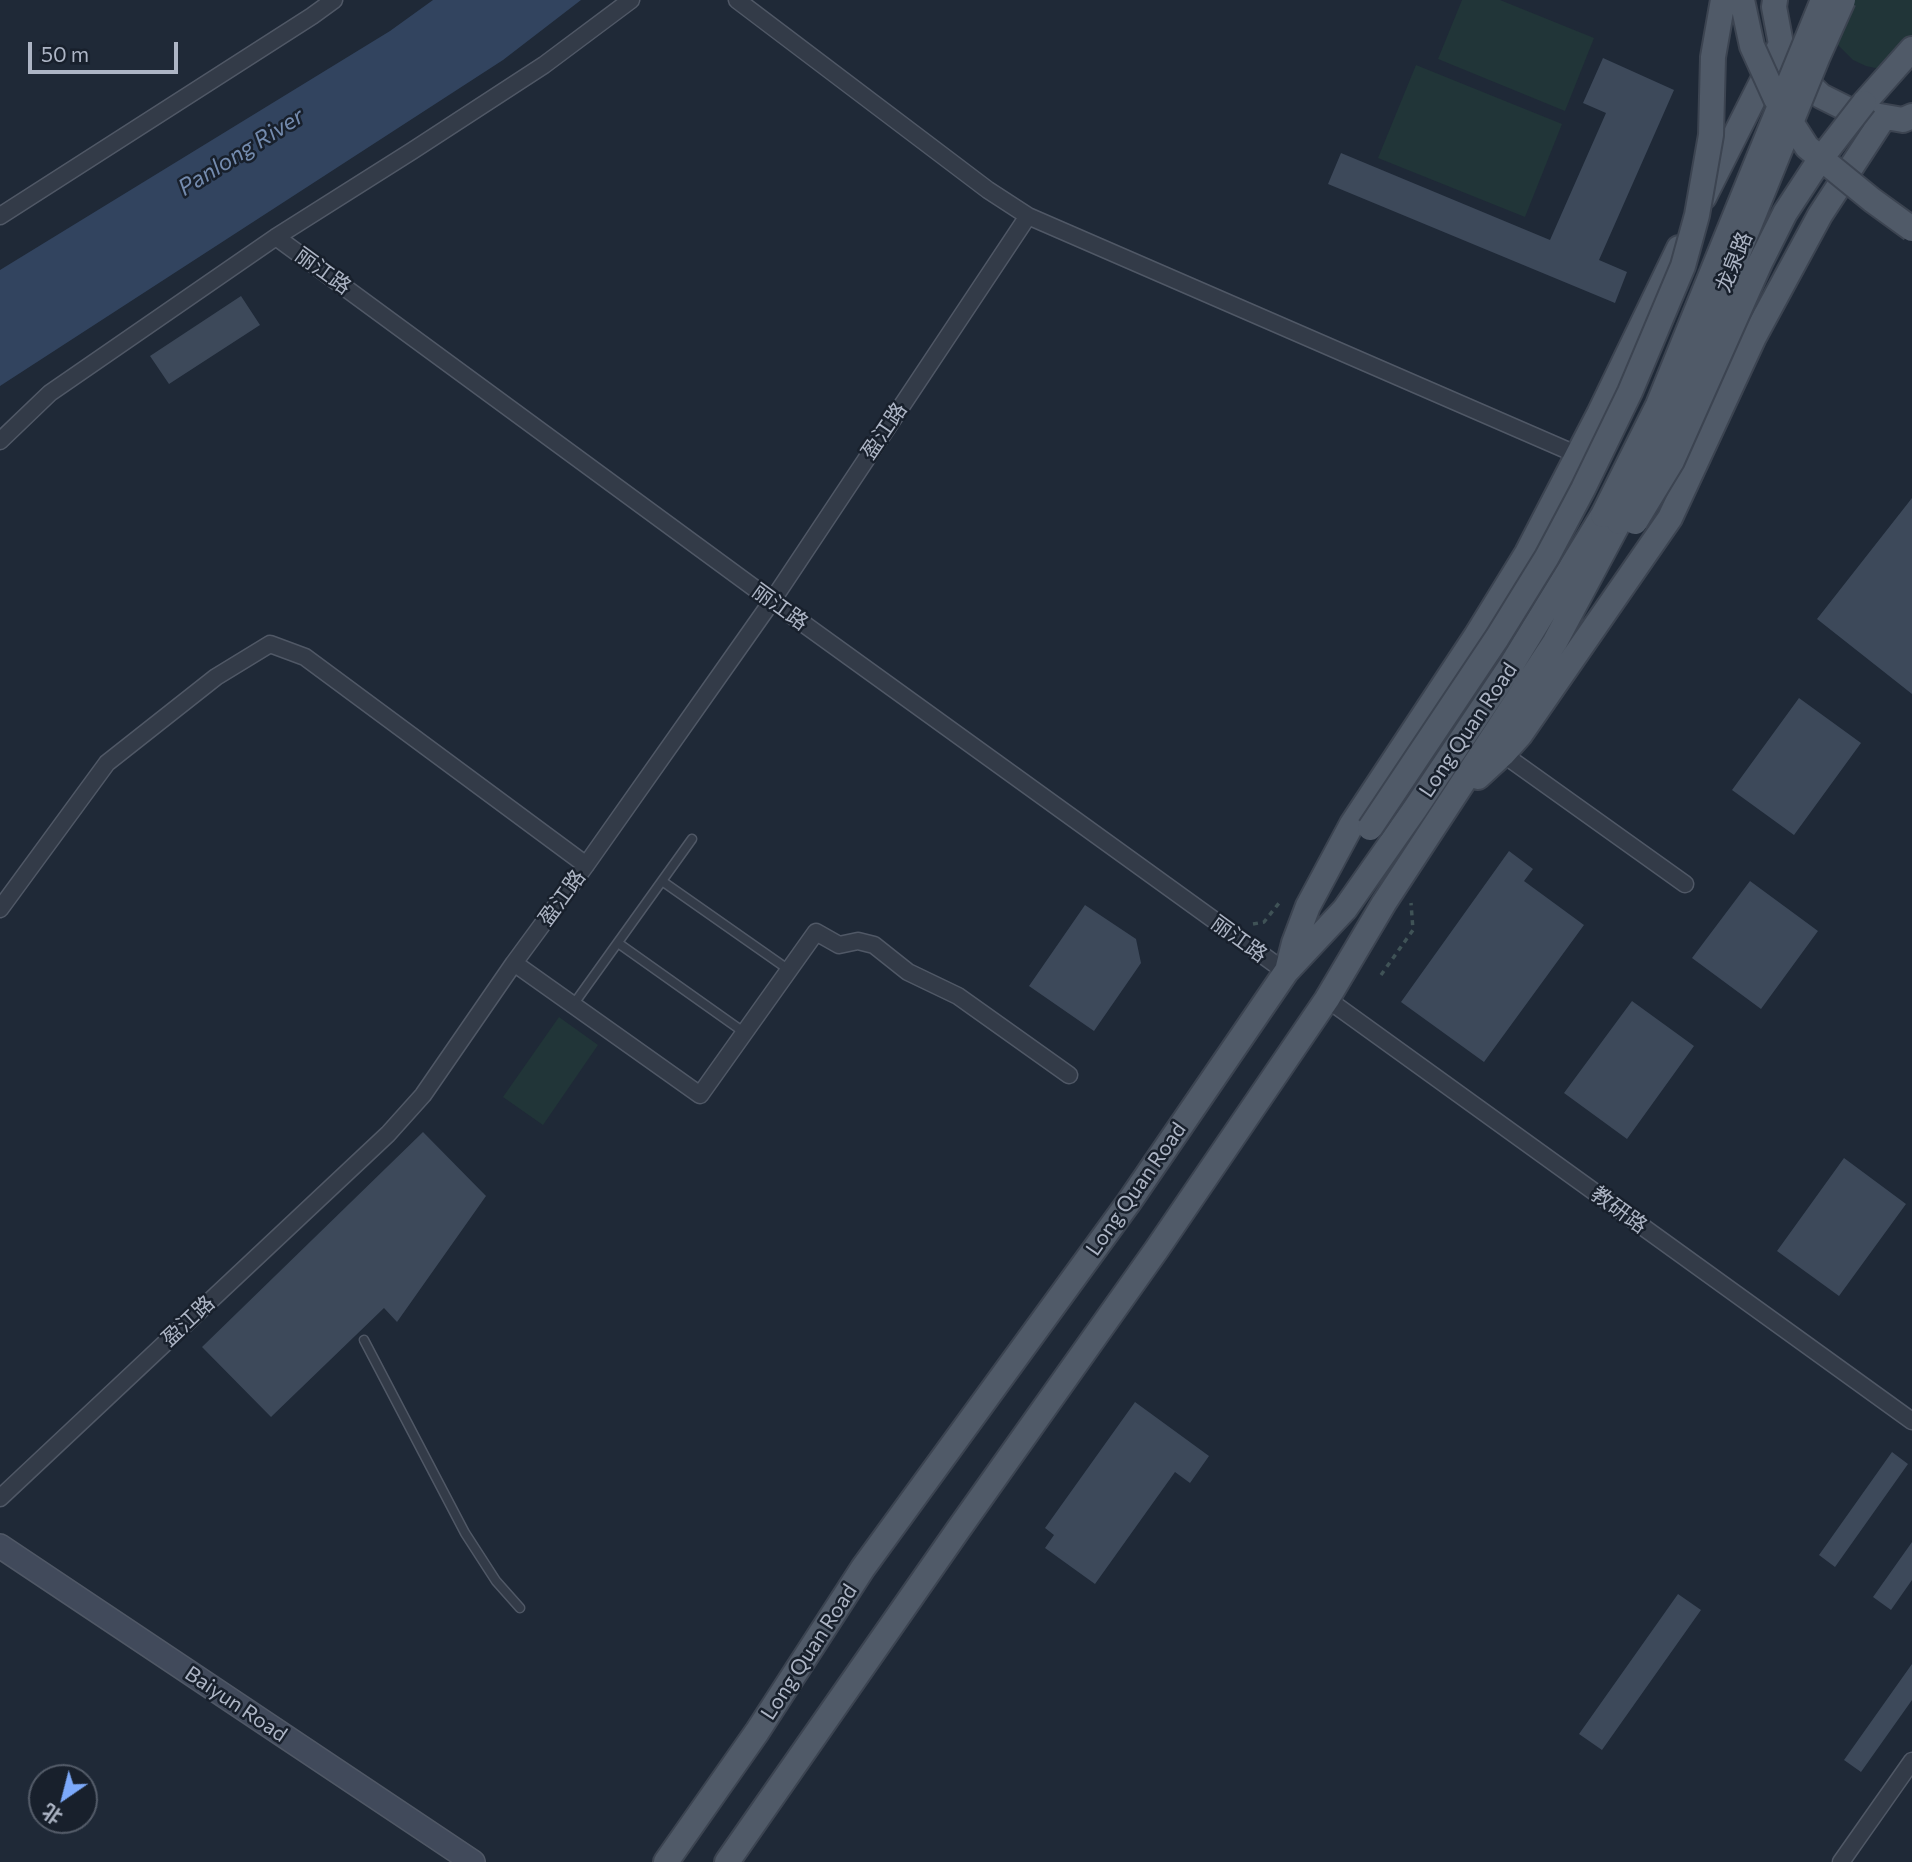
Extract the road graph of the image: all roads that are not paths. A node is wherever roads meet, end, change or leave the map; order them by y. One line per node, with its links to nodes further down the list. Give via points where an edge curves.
1 (334, 0): 12 (street)
2 (631, 0): 15 (street, via 544,65)
3 (737, 0): 13 (street)
4 (1723, 0): 30 (main road, bridge, via 1713,57 1711,135 1697,215 1683,265 1630,392 1546,557 1370,828)
5 (1742, 0): 14 (main road, bridge, via 1752,46 1776,99 1807,147)
6 (1775, 0): 9 (main road)
7 (1823, 0): 18 (main road, 龙泉路, bridge, via 1658,405)
8 (1843, 0): 18 (main road, 龙泉路, bridge, via 1674,411)
9 (1781, 44): 11 (main road, via 1797,74 1821,96 1851,111); 17 (main road)
10 (1912, 49): 18 (main road, bridge, via 1819,161 1785,213 1672,461)
11 (1903, 120): 20 (main road, via 1820,215 1754,337 1670,518)
12 (0, 216)
13 (1028, 216): 17 (street); 19 (street, 盈江路)
14 (1912, 229)
15 (276, 237): 16 (street, via 50,393); 19 (street, 丽江路)
16 (0, 441)
17 (1578, 455): 30 (main road, via 1527,553 1352,824 1308,906)
18 (1617, 524): 21 (main road, Long Quan Road, via 1605,573); 30 (main road, Long Quan Road, via 1512,664 1345,909)
19 (772, 601): 23 (street, 盈江路); 30 (street, 丽江路)
20 (1503, 754): 21 (main road); 25 (street)
21 (1451, 801): 31 (main road, Long Quan Road)
22 (692, 839): 24 (lane)
23 (586, 865): 26 (street, via 305,656 270,644 216,677 107,763); 28 (street, 盈江路)
24 (662, 881): 27 (lane); 29 (lane)
25 (1685, 884)
26 (0, 909)
27 (618, 943): 32 (lane); 33 (lane)
28 (514, 963): 32 (street); 37 (street, 盈江路, via 422,1095 388,1134)
29 (789, 970): 33 (street); 34 (street, via 816,932 839,945 858,942 874,946 908,972 958,996)
30 (1286, 972): 42 (main road, Long Quan Road, via 1129,1202 863,1568)
31 (1327, 999): 36 (street, 教研路); 43 (main road, Long Quan Road)
32 (573, 1005): 33 (street, via 700,1095)
33 (745, 1033)
34 (1069, 1075)
35 (365, 1340): 39 (lane, via 465,1533)
36 (1912, 1421)
37 (0, 1498)
38 (0, 1546): 41 (main road, Baiyun Road)
39 (520, 1608)
40 (1912, 1761): 44 (street)
41 (472, 1862)
42 (666, 1862)
43 (727, 1862)
44 (1841, 1862)

